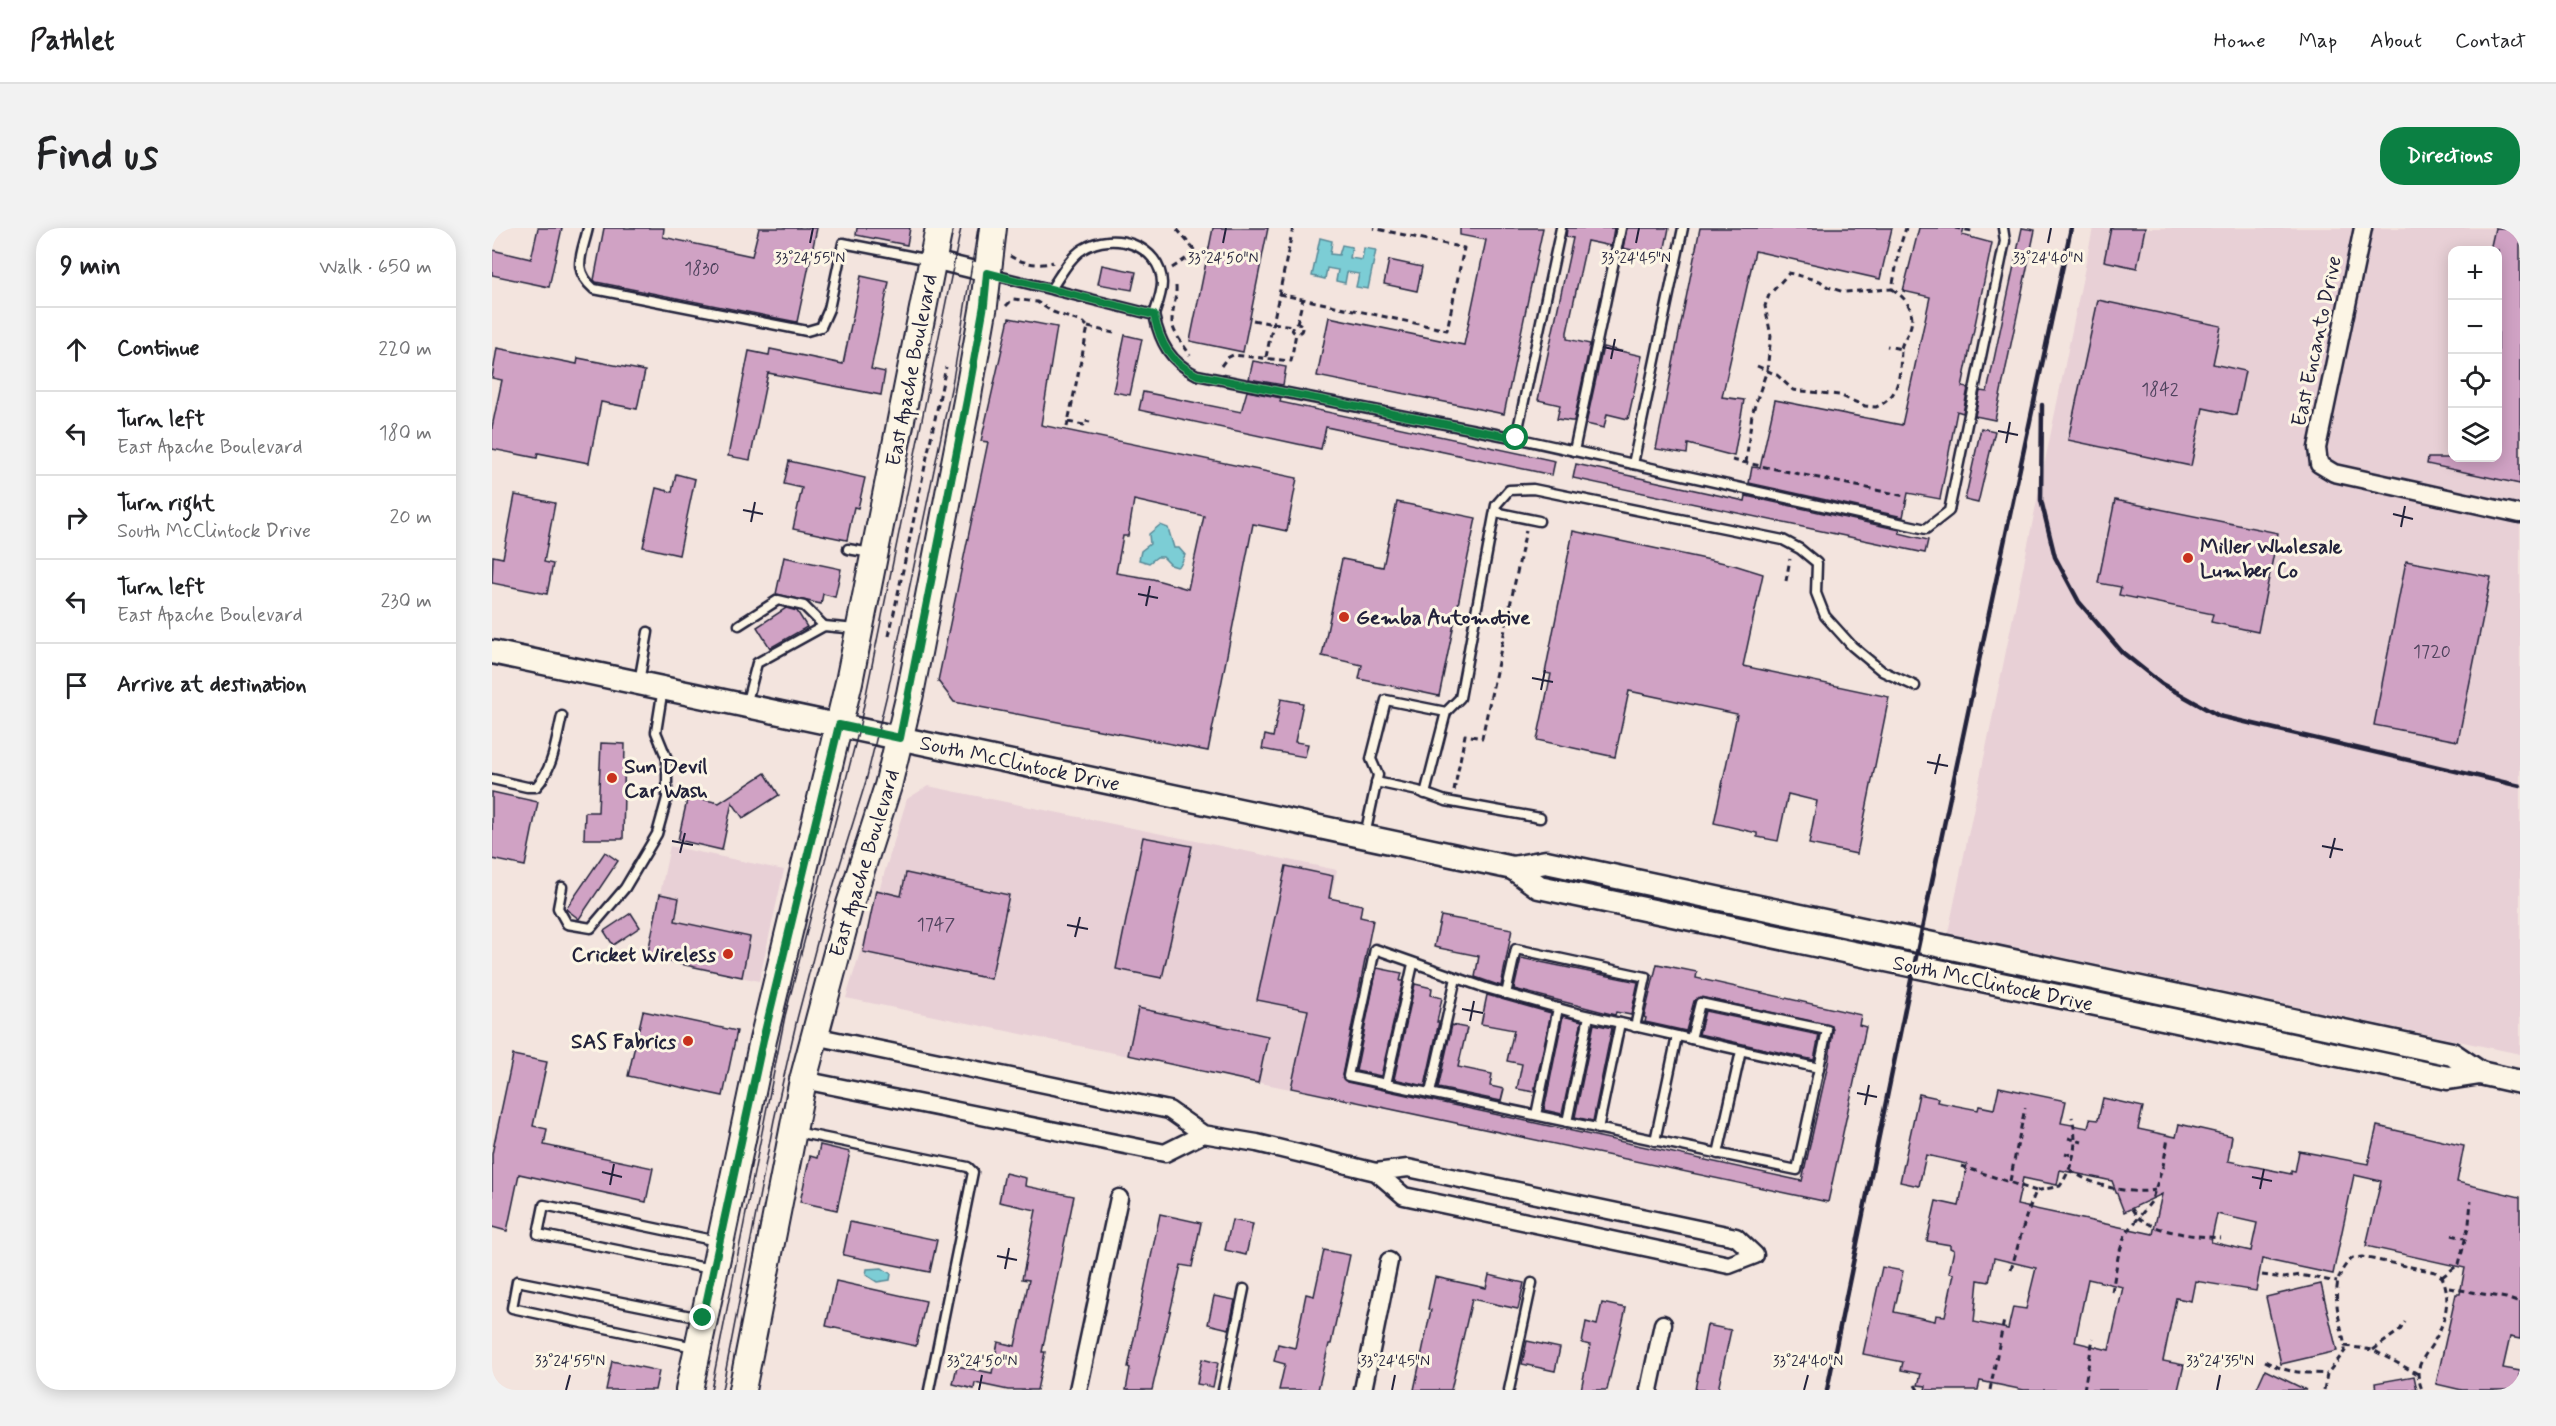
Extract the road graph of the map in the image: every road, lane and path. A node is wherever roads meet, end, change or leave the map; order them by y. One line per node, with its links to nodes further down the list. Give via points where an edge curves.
1 (588, 228): 16 (lane, via 579,268 583,279 594,289 807,331 821,327 829,309 843,243)
2 (939, 228): 16 (main road, East Apache Boulevard)
3 (993, 228): 18 (main road, East Apache Boulevard)
4 (1176, 228): 19 (path, via 1196,252 1172,267)
5 (1293, 228): 23 (path)
6 (1373, 228): 24 (path, via 1464,248 1447,330)
7 (1561, 228): 45 (lane)
8 (1621, 228): 46 (lane)
9 (1683, 228): 49 (lane)
10 (1906, 228): 22 (path)
11 (1955, 228): 12 (path)
12 (1973, 228)
13 (2003, 228): 49 (lane, via 2005,241 1949,511 1926,529)
14 (2363, 228): 52 (street, East Encanto Drive, via 2317,448 2319,464 2334,473)
15 (1009, 256): 17 (path, via 1046,265)
16 (933, 260): 18 (street); 56 (main road, East Apache Boulevard)
17 (1056, 261)
18 (987, 273): 21 (lane); 72 (main road, East Apache Boulevard, via 967,400)
19 (1173, 276)
20 (1176, 285): 37 (path, via 1173,328)
21 (1051, 289): 26 (lane); 26 (lane, via 1083,249 1104,241 1122,241 1150,255 1159,269 1162,285)
22 (1892, 289): 35 (path, via 1910,307 1913,322); 41 (path, via 1844,292 1789,273 1769,295 1765,306 1771,336)
23 (1279, 294): 24 (path); 28 (path)
24 (1303, 299): 29 (path)
25 (1002, 309): 31 (path, via 1013,299 1037,302)
26 (1154, 315): 45 (lane, via 1167,353 1181,368 1197,375)
27 (1253, 320): 28 (path)
28 (1273, 323): 30 (path); 36 (path)
29 (1297, 323): 30 (path); 33 (path, via 1302,329)
30 (1292, 326): 33 (path)
31 (1088, 327): 32 (path); 42 (path)
32 (1114, 333)
33 (1296, 333): 36 (path, via 1291,362)
34 (1887, 346): 35 (path)
35 (1901, 349): 41 (path, via 1894,395 1876,407 1839,395 1793,390)
36 (1266, 357): 38 (path, via 1233,355 1222,366)
37 (1193, 358)
38 (1212, 364)
39 (1757, 366): 41 (path)
40 (946, 367): 63 (path)
41 (1767, 370): 48 (path, via 1752,414)
42 (1068, 422): 43 (path); 44 (path)
43 (1090, 422)
44 (1067, 427)
45 (1516, 438): 46 (lane)
46 (1574, 451): 49 (lane)
47 (1732, 460): 48 (path)
48 (1746, 463): 50 (path)
49 (1633, 464)
50 (1905, 496)
51 (1494, 512): 53 (lane); 66 (lane, via 1509,490 1533,489 1783,540 1817,563 1816,593 1825,616 1852,646 1882,671); 69 (lane, via 1460,698)
52 (2520, 514)
53 (1528, 519): 54 (lane); 76 (path, via 1482,738 1465,735)
54 (1539, 521)
55 (848, 549): 56 (lane)
56 (875, 554): 61 (main road, East Apache Boulevard)
57 (1791, 556): 58 (path)
58 (1786, 581)
59 (739, 625): 60 (lane, via 778,600 804,606)
60 (824, 626): 61 (lane); 68 (lane, via 757,663)
61 (860, 629): 71 (main road, East Apache Boulevard)
62 (648, 632): 65 (lane)
63 (889, 636)
64 (492, 652): 65 (main road, South McClintock Drive)
65 (639, 682): 67 (main road, South McClintock Drive)
66 (1915, 686)
67 (664, 688): 68 (main road, South McClintock Drive); 79 (lane, via 656,732 667,759 667,798 657,834 626,888 591,928 567,924 558,908)
68 (746, 705): 71 (main road, South McClintock Drive)
69 (1446, 712): 74 (lane, via 1386,700 1371,759 1378,775); 75 (lane)
70 (562, 716): 73 (lane, via 552,759 537,787)
71 (839, 725): 72 (main road, South McClintock Drive); 124 (main road, East Apache Boulevard, via 763,1040)
72 (900, 738): 78 (main road, South McClintock Drive); 87 (main road, East Apache Boulevard)
73 (492, 779)
74 (1376, 782): 75 (lane); 78 (lane)
75 (1425, 794): 76 (lane)
76 (1452, 802): 77 (lane)
77 (1540, 819)
78 (1365, 835): 93 (main road, South McClintock Drive, via 1513,868 1539,887 1550,890 2448,1078 2480,1073)
79 (562, 887)
80 (1413, 964): 81 (lane); 94 (lane); 94 (lane, via 1375,949 1348,1076)
81 (1456, 978): 82 (lane); 95 (lane)
82 (1506, 994): 83 (lane); 86 (lane, via 1516,949 1646,977)
83 (1558, 1008): 84 (lane); 97 (lane)
84 (1589, 1016): 85 (lane); 99 (lane)
85 (1620, 1023): 86 (lane); 100 (lane)
86 (1635, 1027): 88 (lane)
87 (814, 1036): 92 (main road, East Apache Boulevard); 102 (street, via 1169,1110)
88 (1677, 1036): 89 (lane); 105 (lane)
89 (1691, 1039): 90 (lane); 91 (lane, via 1700,1003 1827,1030)
90 (1741, 1051): 91 (lane); 108 (lane)
91 (1819, 1068): 108 (lane, via 1797,1170)
92 (803, 1080): 101 (main road, East Apache Boulevard); 102 (street, via 1165,1153)
93 (2520, 1082)
94 (1386, 1084): 95 (lane)
95 (1430, 1093): 97 (lane)
96 (2025, 1108): 114 (path)
97 (1536, 1116): 99 (lane)
98 (2072, 1118): 106 (path)
99 (1567, 1122): 100 (lane)
100 (1598, 1129): 105 (lane)
101 (792, 1131): 149 (main road, East Apache Boulevard); 150 (lane, via 968,1167 973,1172)
102 (1203, 1134): 113 (street)
103 (2068, 1138): 106 (path)
104 (2168, 1138): 115 (path)
105 (1655, 1140): 108 (lane)
106 (2076, 1140): 107 (path); 110 (path)
107 (2082, 1142)
108 (1718, 1154)
109 (2065, 1154): 110 (path)
110 (2074, 1156): 112 (path)
111 (1961, 1166): 114 (path)
112 (2070, 1170): 115 (path, via 2092,1182 2143,1192); 116 (path, via 2060,1186)
113 (1376, 1172): 113 (street, via 1404,1196 1416,1199 1729,1265 1755,1254 1736,1237 1725,1234 1408,1168)
114 (2010, 1181): 116 (path)
115 (2155, 1190): 120 (path, via 2151,1202)
116 (2036, 1191): 127 (path)
117 (1119, 1198): 151 (street)
118 (2471, 1201): 123 (path)
119 (2132, 1209): 120 (path)
120 (2138, 1217): 122 (path, via 2184,1235); 134 (path, via 2125,1235)
121 (2452, 1235): 123 (path)
122 (2221, 1238)
123 (2464, 1238): 129 (path, via 2459,1263)
124 (720, 1242): 126 (main road, East Apache Boulevard); 126 (lane, via 544,1205 538,1234)
125 (1389, 1262): 153 (street)
126 (715, 1270): 136 (main road, East Apache Boulevard)
127 (2012, 1270)
128 (2262, 1275): 130 (path, via 2300,1275)
129 (2442, 1277): 130 (path, via 2362,1257 2347,1262); 132 (path)
130 (2338, 1282): 141 (path, via 2336,1298)
131 (1532, 1283): 154 (lane)
132 (2448, 1288): 135 (path); 146 (path, via 2442,1322 2421,1360)
133 (1244, 1289): 152 (lane)
134 (2112, 1292)
135 (2520, 1303)
136 (703, 1318): 142 (main road, East Apache Boulevard); 142 (lane, via 517,1281 512,1308)
137 (2004, 1320): 157 (path)
138 (2405, 1322): 143 (path)
139 (1663, 1324): 155 (street)
140 (2093, 1338): 158 (path)
141 (2345, 1346): 143 (path); 145 (path)
142 (698, 1348): 148 (main road, East Apache Boulevard)
143 (2373, 1350): 146 (path)
144 (2265, 1361): 145 (path, via 2290,1372)
145 (2327, 1374): 159 (path)
146 (2418, 1374): 160 (path)
147 (1915, 1385): 156 (path)
148 (689, 1390)
149 (742, 1390)
150 (929, 1390)
151 (1078, 1390)
152 (1223, 1390)
153 (1363, 1390)
154 (1509, 1390)
155 (1649, 1390)
156 (1918, 1390)
157 (1990, 1390)
158 (2084, 1390)
159 (2324, 1390)
160 (2422, 1390)

